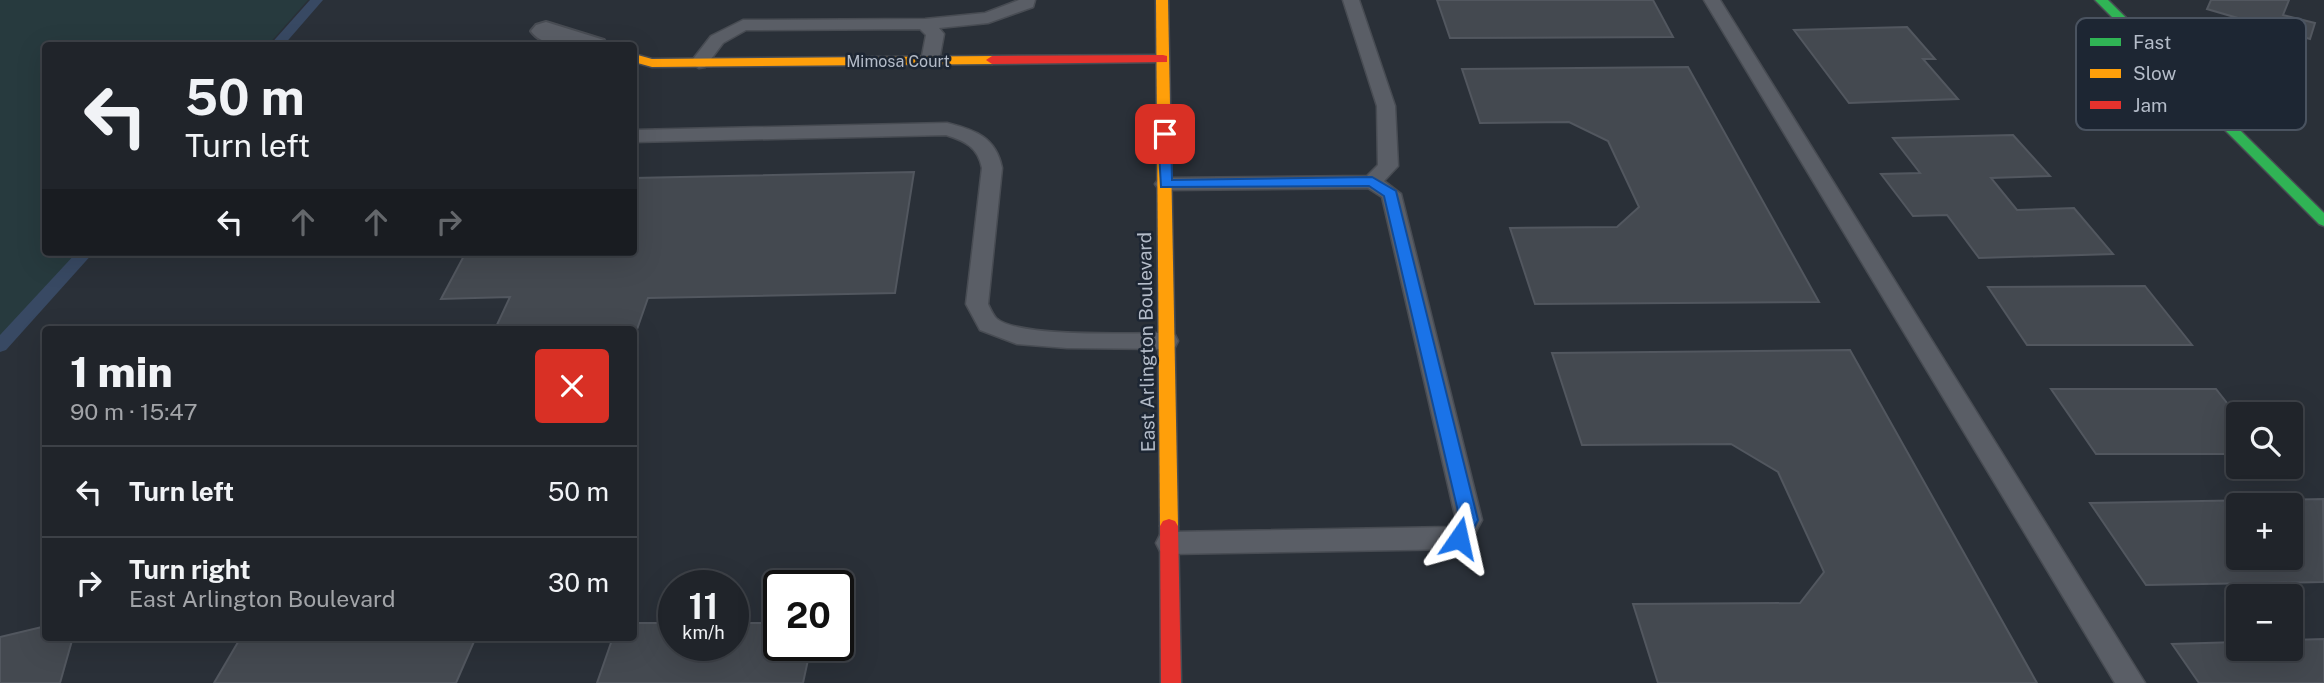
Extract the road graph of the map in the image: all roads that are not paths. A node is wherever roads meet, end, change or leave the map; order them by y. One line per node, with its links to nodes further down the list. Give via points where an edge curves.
1 (1027, 0): 7 (lane, via 988,18)
2 (1162, 0): 11 (street, East Arlington Boulevard)
3 (1351, 0): 16 (lane, via 1386,106 1388,166)
4 (1712, 0): 22 (lane)
5 (2101, 0): 6 (street)
6 (2119, 18)
7 (925, 24): 12 (lane, via 935,34); 13 (lane, via 743,25 716,38)
8 (545, 38): 9 (street)
9 (570, 42)
10 (637, 59): 13 (street, Mimosa Court)
11 (1163, 59): 12 (street, Mimosa Court); 17 (street, East Arlington Boulevard)
12 (930, 61): 13 (street, Mimosa Court)
13 (699, 63)
14 (2232, 130): 18 (street)
15 (637, 136): 19 (lane, via 947,129 970,136 989,152 992,169 977,304 988,324 1017,336)
16 (1372, 181): 17 (lane); 20 (lane, via 1391,194 1469,520 1459,538)
17 (1166, 184): 19 (street, East Arlington Boulevard)
18 (2324, 222)
19 (1167, 341): 20 (street, East Arlington Boulevard)
20 (1170, 543): 21 (street, East Arlington Boulevard)
21 (1171, 683)
22 (2131, 683)

